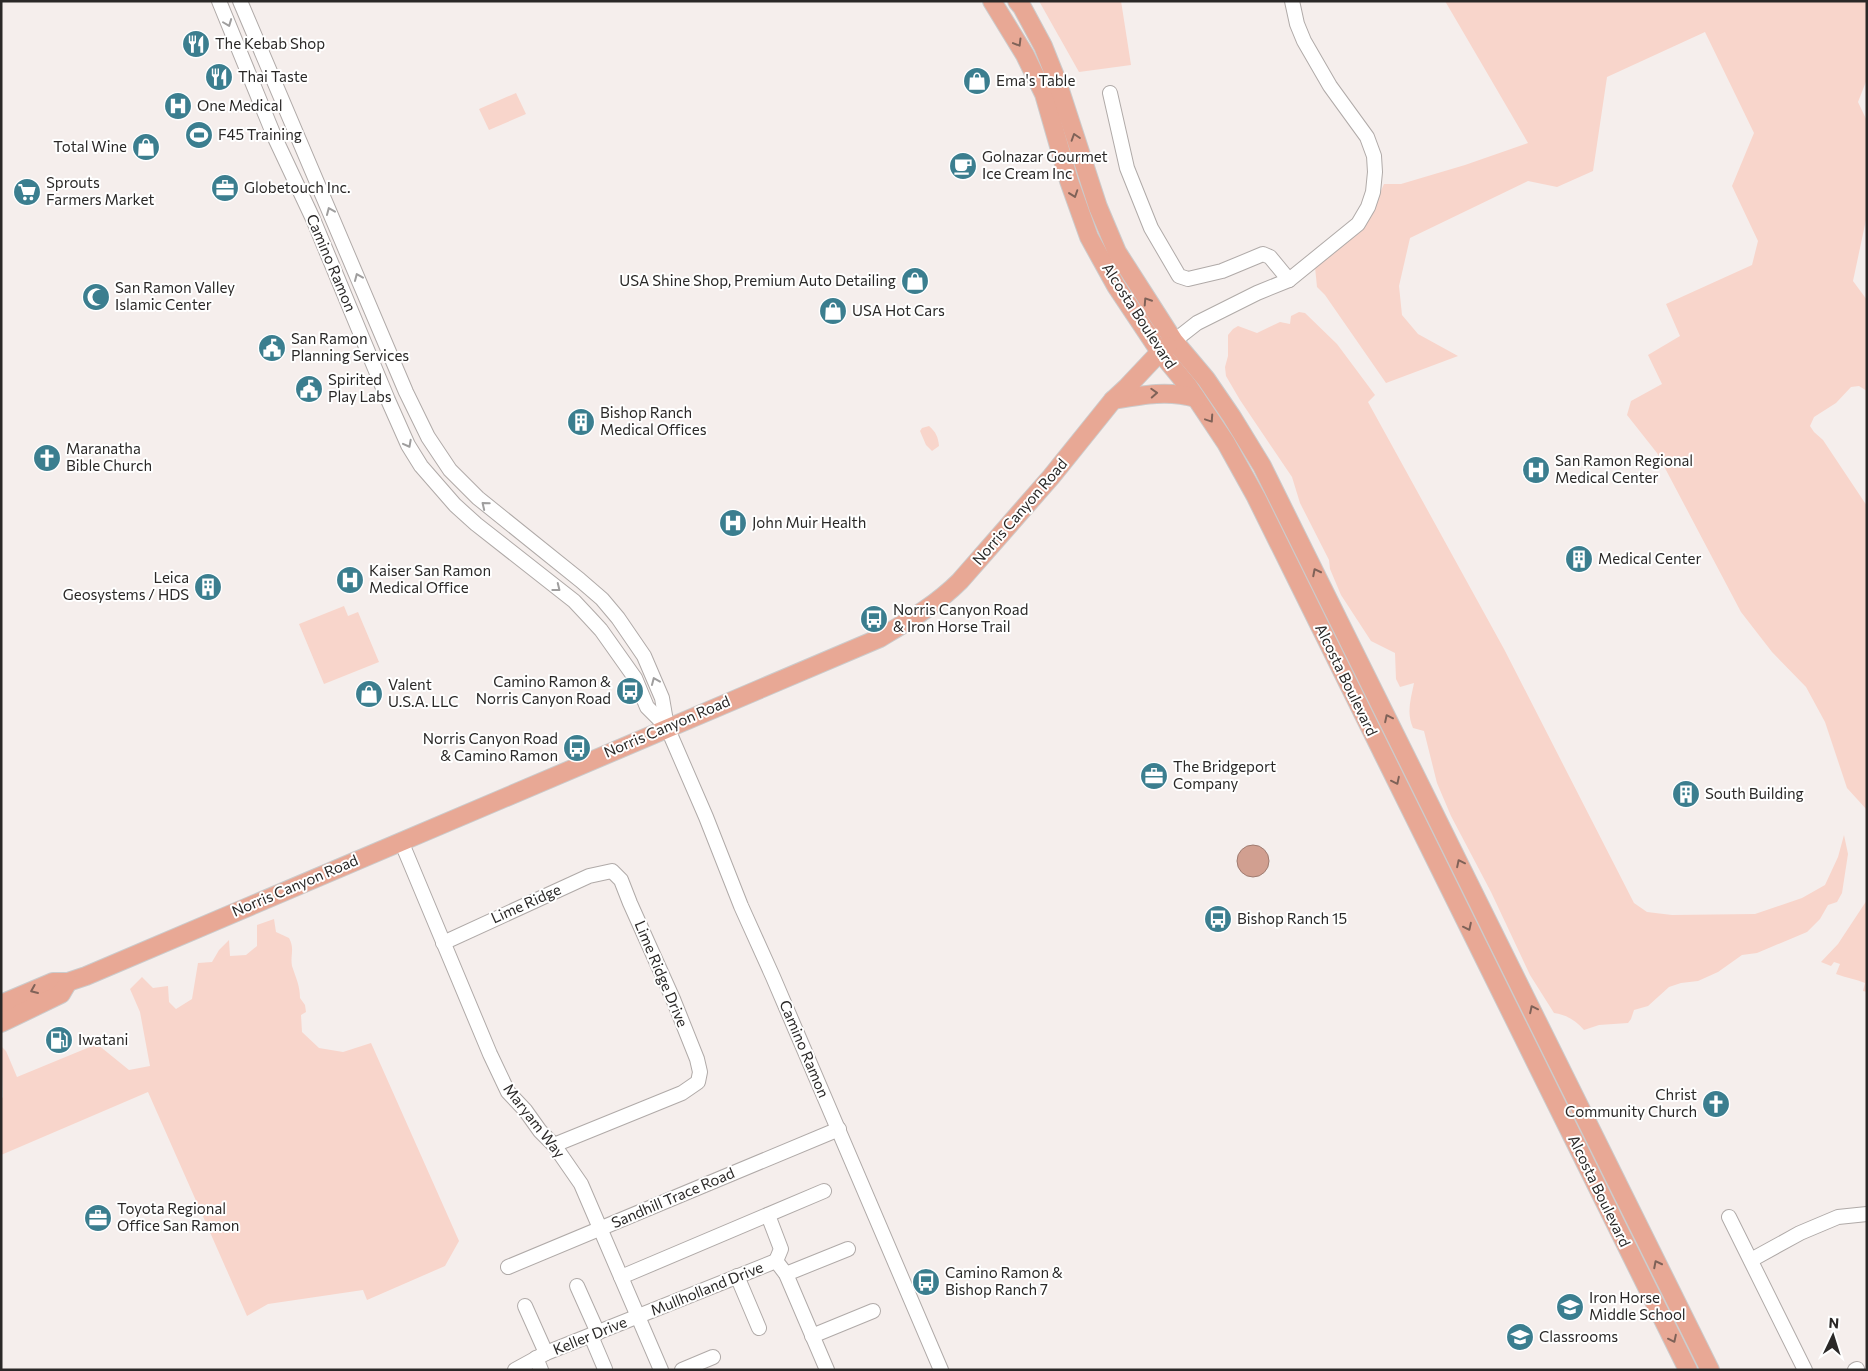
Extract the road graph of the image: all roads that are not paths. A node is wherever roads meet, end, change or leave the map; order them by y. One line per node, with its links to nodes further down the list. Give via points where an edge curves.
1 (219, 1): 12 (street, Camino Ramon, one-way to 12, via 275,138 416,459 455,506 589,616 635,678 647,707)
2 (240, 1): 12 (street, Camino Ramon, one-way to 2, via 662,698 644,656 618,618 580,580 478,498 450,470 428,437)
3 (992, 1): 9 (main road, Alcosta Boulevard, one-way to 9, via 1044,94 1089,237 1116,286)
4 (1017, 1): 8 (main road, Alcosta Boulevard, one-way to 4, via 1117,252 1098,207 1043,46)
5 (1292, 1): 7 (street, via 1304,40 1330,86 1367,137 1374,156 1375,172 1373,192 1358,224)
6 (1110, 93): 7 (street, via 1126,168 1151,228 1179,276 1188,279 1222,271 1263,254 1270,257)
7 (1289, 280): 8 (street, via 1197,322)
8 (1174, 341): 9 (main road, Norris Canyon Road); 49 (main road, Alcosta Boulevard, one-way to 8, via 1262,466 1206,379)
9 (1160, 352): 10 (main road, Alcosta Boulevard); 11 (main road, Norris Canyon Road)
10 (1196, 398): 11 (main road, one-way to 10, via 1157,393); 48 (main road, Alcosta Boulevard, one-way to 48, via 1256,497)
11 (1113, 400): 12 (main road, Norris Canyon Road, via 1051,477 946,595 880,638)
12 (667, 728): 13 (main road, Norris Canyon Road); 19 (street, Camino Ramon)
13 (401, 841): 15 (street, Maryam Way); 16 (main road, Norris Canyon Road)
14 (612, 871): 15 (street, Lime Ridge, via 589,876); 20 (street, Lime Ridge Drive, via 621,880 673,999 697,1060 698,1082 682,1093)
15 (443, 943): 20 (street, Maryam Way, via 508,1092)
16 (68, 982): 17 (main road, Norris Canyon Road, one-way to 17, via 53,982); 18 (main road, Norris Canyon Road, via 62,994)
17 (1, 1004)
18 (1, 1023)
19 (838, 1129): 25 (street, Sandhill Trace Road); 47 (street, Camino Ramon)
20 (554, 1145): 25 (street, Maryam Way, via 581,1184)
21 (824, 1191): 23 (street)
22 (1867, 1214): 27 (street, via 1838,1217)
23 (768, 1215): 28 (street, via 781,1249); 32 (street)
24 (1729, 1217): 27 (street)
25 (601, 1229): 29 (street, Sandhill Trace Road); 32 (street, Maryam Way)
26 (848, 1249): 30 (street)
27 (1750, 1260): 50 (street)
28 (776, 1261): 30 (street, Mullholland Drive); 31 (street, Mullholland Drive)
29 (508, 1268)
30 (786, 1274): 39 (street, Mullholland Drive)
31 (737, 1276): 36 (street, Mullholland Drive); 37 (street)
32 (621, 1278): 36 (street, Maryam Way)
33 (576, 1286): 38 (street)
34 (526, 1306): 41 (street)
35 (873, 1311): 39 (street)
36 (638, 1317): 38 (street, Keller Drive); 44 (street, Maryam Way)
37 (759, 1328)
38 (594, 1334): 41 (street, Keller Drive); 42 (street)
39 (812, 1336): 46 (street, Mullholland Drive)
40 (713, 1357): 45 (street)
41 (541, 1360): 43 (street, Keller Drive)
42 (605, 1369)
43 (515, 1370)
44 (661, 1370)
45 (682, 1370)
46 (827, 1370)
47 (941, 1370)
48 (1688, 1370)
49 (1710, 1370)
50 (1805, 1370)

